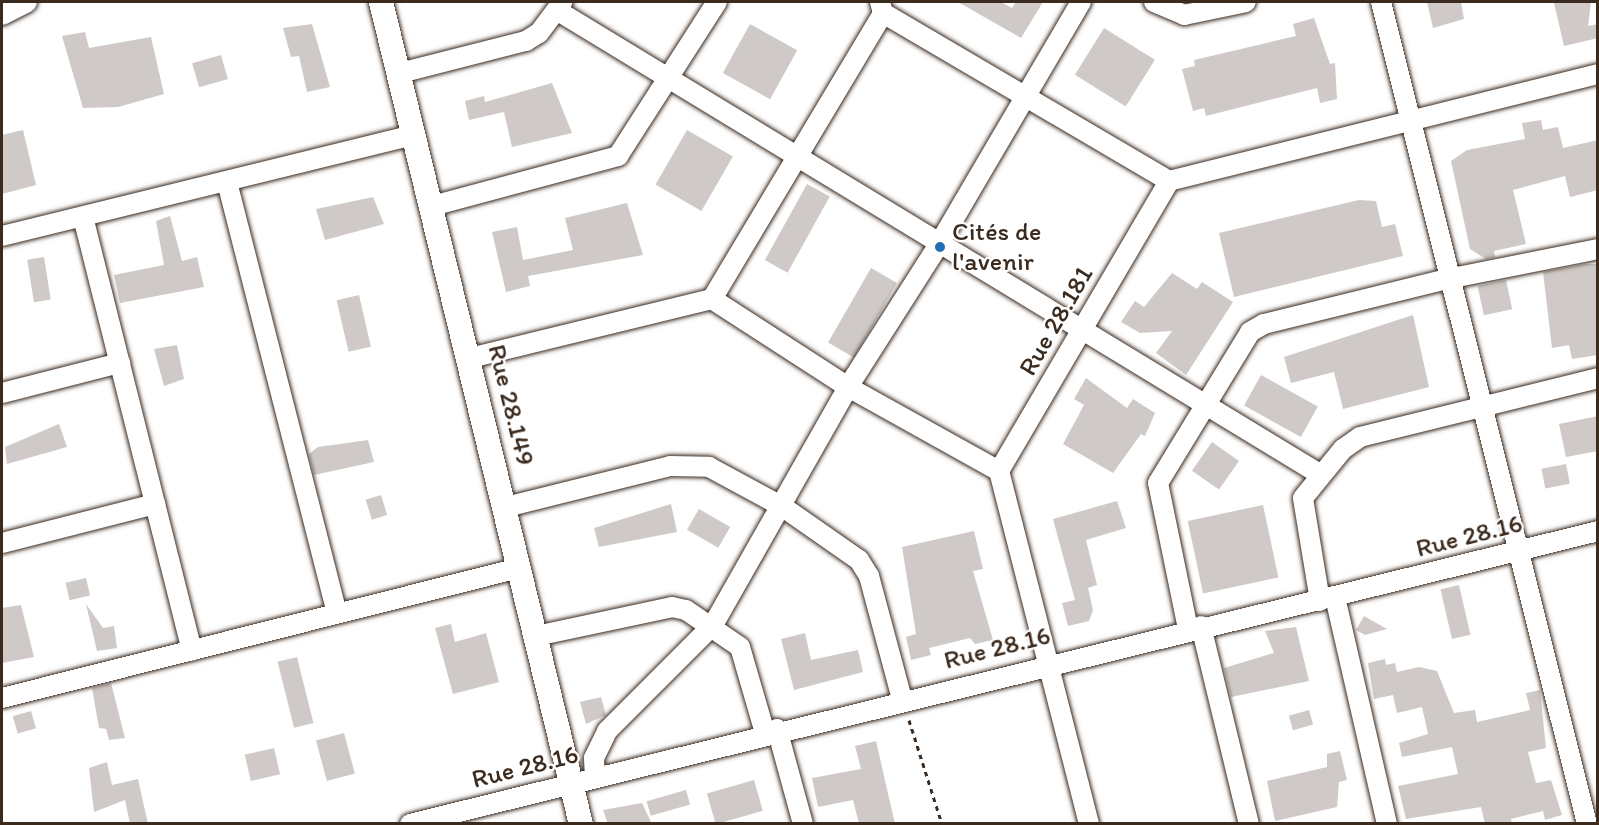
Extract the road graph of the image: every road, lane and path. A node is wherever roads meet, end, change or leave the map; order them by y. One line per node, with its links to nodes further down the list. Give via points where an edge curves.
1 (27, 2): 10 (street)
2 (381, 2): 11 (street, Rue 28.149)
3 (717, 2): 13 (street)
4 (1081, 2): 14 (street)
5 (1154, 2): 6 (street, via 1184,15)
6 (1246, 2)
7 (1381, 2): 15 (street)
8 (560, 6): 11 (street, via 526,41); 13 (street)
9 (881, 7): 14 (street); 17 (street)
10 (2, 15)
11 (399, 73): 16 (street, Rue 28.149)
12 (1598, 74): 15 (street)
13 (673, 77): 17 (street); 20 (street, via 618,156)
14 (1024, 96): 18 (street); 23 (street)
15 (1411, 121): 18 (street); 25 (street)
16 (414, 135): 19 (street); 20 (street, Rue 28.149)
17 (794, 155): 23 (street); 26 (street)
18 (1169, 181): 27 (street, Rue 28.181)
19 (227, 182): 21 (street); 45 (street)
20 (432, 206): 28 (street, Rue 28.149)
21 (83, 217): 22 (street); 29 (street)
22 (2, 236)
23 (939, 244): 27 (street); 31 (street)
24 (1598, 249): 25 (street)
25 (1447, 279): 33 (street, via 1257,326); 34 (street)
26 (712, 299): 28 (street); 31 (street)
27 (1082, 329): 33 (street); 35 (street, Rue 28.181)
28 (470, 358): 38 (street, Rue 28.149)
29 (120, 363): 32 (street); 37 (street)
30 (1598, 378): 34 (street)
31 (848, 387): 35 (street); 39 (street)
32 (2, 393)
33 (1203, 407): 36 (street); 47 (street, via 1161,474 1157,496)
34 (1479, 408): 36 (street, via 1360,437); 42 (street)
35 (999, 471): 50 (street)
36 (1318, 473): 44 (street, via 1303,498 1302,516)
37 (155, 504): 41 (street); 49 (street)
38 (506, 507): 39 (street, via 691,463 710,467); 43 (street, Rue 28.149)
39 (783, 507): 46 (street); 52 (street, via 859,560 869,576)
40 (1598, 531): 42 (street, Rue 28.16)
41 (2, 543)
42 (1515, 552): 44 (street, Rue 28.16); 63 (street)
43 (519, 568): 45 (street); 48 (street, Rue 28.149)
44 (1327, 599): 47 (street, Rue 28.16); 62 (street)
45 (337, 613): 49 (street)
46 (713, 625): 48 (street, via 672,607); 53 (street, via 740,647); 54 (street, via 607,731 594,758)
47 (1195, 628): 50 (street, Rue 28.16); 61 (street)
48 (536, 636): 55 (street, Rue 28.149)
49 (192, 650): 51 (street)
50 (1047, 664): 52 (street, Rue 28.16); 56 (street)
51 (2, 698)
52 (902, 699): 53 (street, Rue 28.16); 60 (path)
53 (771, 731): 54 (street, Rue 28.16); 59 (street)
54 (595, 778): 55 (street, Rue 28.16)
55 (571, 784): 57 (street, Rue 28.16); 58 (street, Rue 28.149)
56 (1088, 823)
57 (410, 824)
58 (581, 824)
59 (803, 824)
60 (942, 824)
61 (1249, 824)
62 (1387, 824)
63 (1587, 824)

